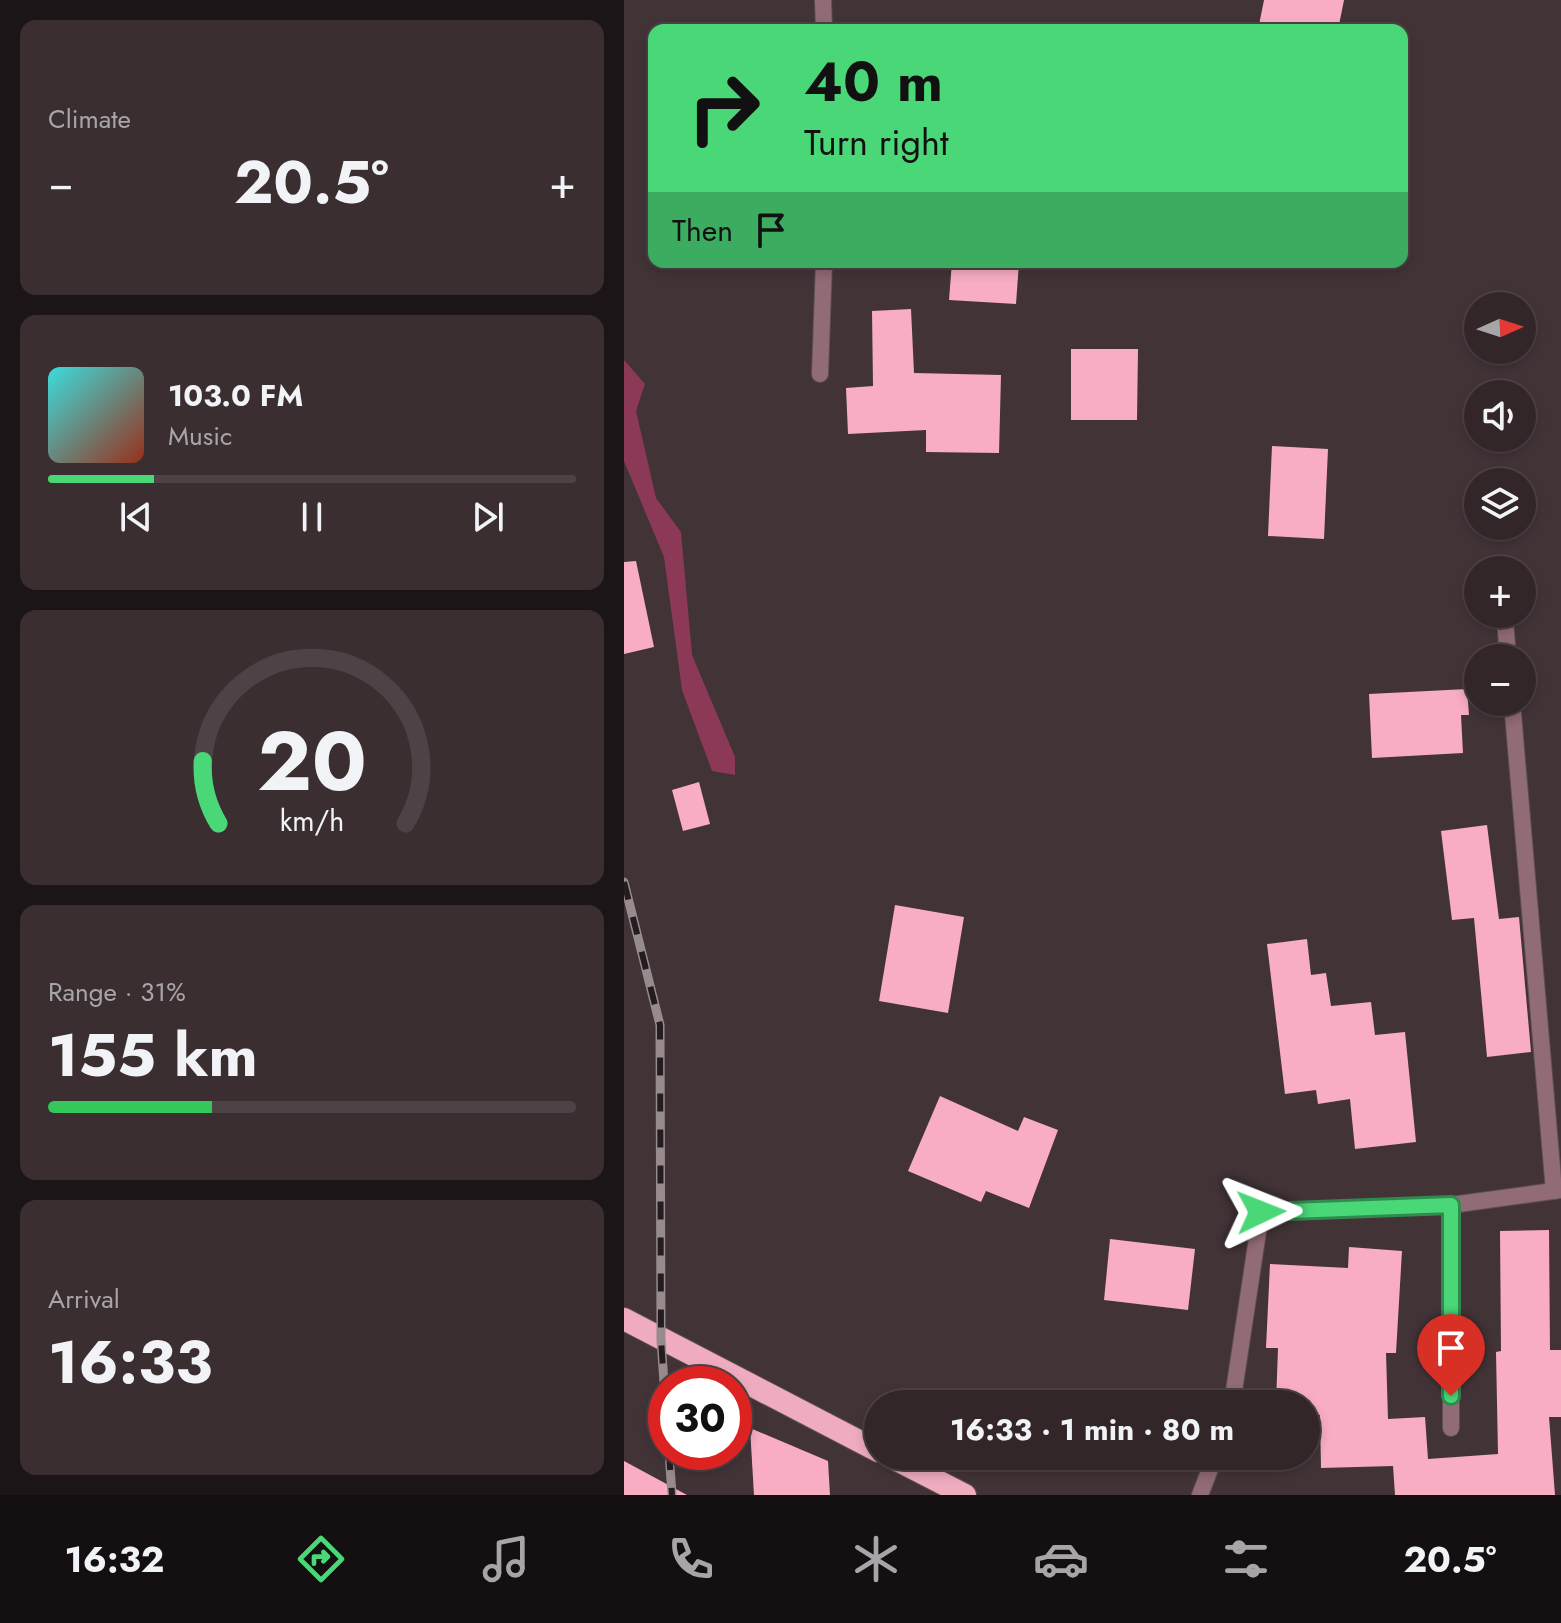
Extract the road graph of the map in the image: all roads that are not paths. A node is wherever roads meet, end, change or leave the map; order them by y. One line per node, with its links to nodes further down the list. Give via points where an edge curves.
1 (823, 0): 2 (street)
2 (824, 24)
3 (824, 268): 4 (street)
4 (820, 374)
5 (1513, 716): 6 (street)
6 (1558, 1190): 7 (street)
7 (1451, 1205): 9 (street, via 1261,1212); 10 (street)
8 (624, 1319): 11 (highway)
9 (1234, 1390)
10 (1451, 1428)
11 (864, 1444)
12 (916, 1470): 14 (highway)
13 (1210, 1470): 15 (street)
14 (965, 1495)
15 (1200, 1495)

